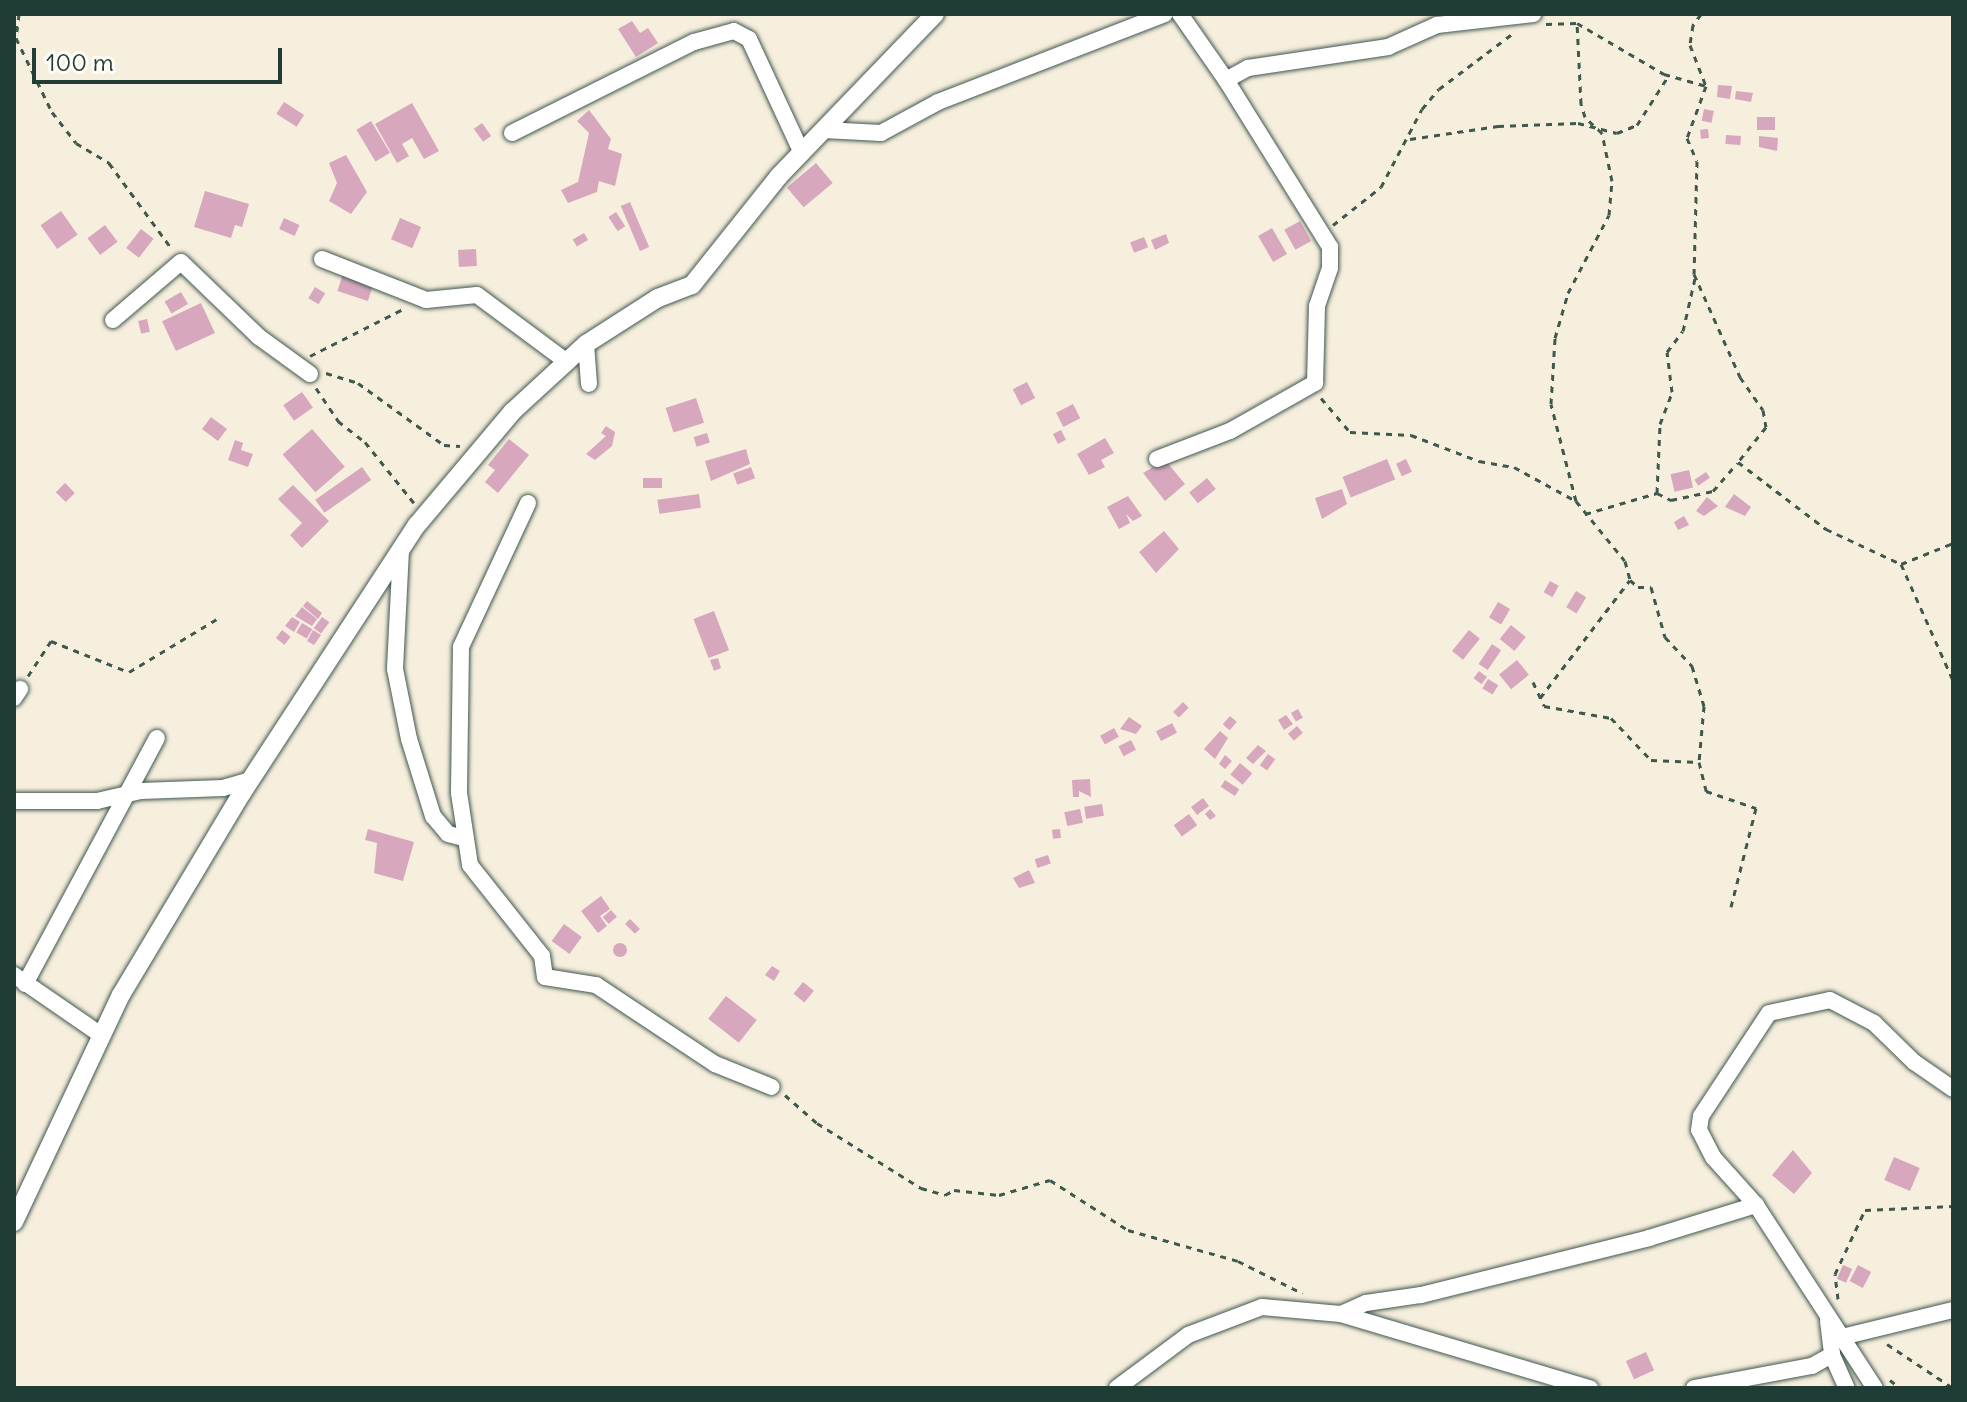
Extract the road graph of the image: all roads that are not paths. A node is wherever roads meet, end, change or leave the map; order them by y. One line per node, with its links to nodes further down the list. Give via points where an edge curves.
1 (935, 14): 6 (street)
2 (1165, 14): 6 (street, via 938,102 881,133)
3 (1180, 14): 5 (street)
4 (1524, 17): 5 (street, via 1437,25 1388,47 1248,68)
5 (1226, 80): 15 (street, via 1330,247 1330,268 1317,306 1315,383 1230,431)
6 (824, 130): 8 (street)
7 (512, 133): 8 (street, via 694,42 734,31 749,39)
8 (802, 153): 11 (street, via 692,285 658,298)
9 (322, 259): 12 (street, via 426,300 477,295)
10 (113, 320): 13 (street, via 181,262 259,337)
11 (586, 344): 12 (street); 14 (street)
12 (567, 362): 17 (street, via 480,447)
13 (303, 369)
14 (589, 384)
15 (1157, 459)
16 (528, 503): 22 (street, via 461,647 457,698)
17 (401, 550): 19 (street); 22 (street, via 395,669 409,739 433,816 448,834)
18 (157, 738): 20 (street)
19 (251, 780): 20 (street, via 223,788); 24 (street)
20 (123, 795): 21 (street, via 97,801); 23 (street)
21 (14, 801)
22 (464, 838): 25 (street, via 470,865 503,900 542,956 545,977 596,985 715,1064)
23 (19, 980): 24 (street)
24 (101, 1035): 28 (street)
25 (772, 1087)
26 (1953, 1089): 27 (street, via 1914,1062 1874,1023 1830,1000 1769,1013 1701,1116 1699,1130 1713,1157)
27 (1756, 1205): 29 (street); 31 (street, via 1649,1238 1421,1295 1366,1303)
28 (14, 1222)
29 (1833, 1310): 32 (street); 33 (street)
30 (1953, 1310): 32 (street)
31 (1341, 1314): 34 (street, via 1262,1307 1188,1335); 35 (street)
32 (1842, 1337): 38 (street)
33 (1832, 1355): 36 (street, via 1812,1366); 37 (street)
34 (1117, 1388)
35 (1590, 1388)
36 (1694, 1388)
37 (1847, 1388)
38 (1875, 1388)

